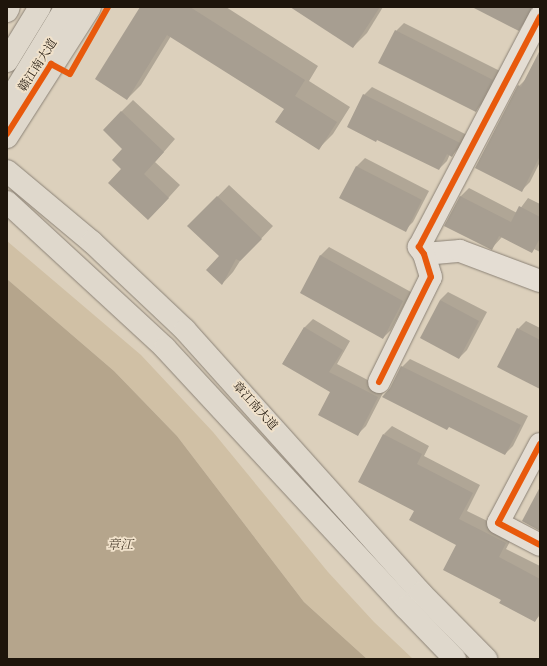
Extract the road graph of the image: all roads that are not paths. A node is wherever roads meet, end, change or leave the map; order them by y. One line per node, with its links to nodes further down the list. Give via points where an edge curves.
1 (9, 7): 5 (main road)
2 (40, 7): 7 (main road)
3 (66, 7): 8 (main road)
4 (90, 7): 9 (main road, 赣江南大道)
5 (7, 11)
6 (540, 17): 12 (street, via 419,247)
7 (7, 61)
8 (7, 104)
9 (7, 137)
10 (7, 171): 18 (main road, 章江南大道, via 92,242 185,330 421,593)
11 (7, 202): 17 (main road, 章江南大道, via 165,348 404,608)
12 (424, 254): 13 (street, via 460,251); 14 (street, via 431,277)
13 (540, 281)
14 (379, 382)
15 (540, 444): 16 (street, via 498,523)
16 (540, 545)
17 (455, 659)
18 (486, 659)

